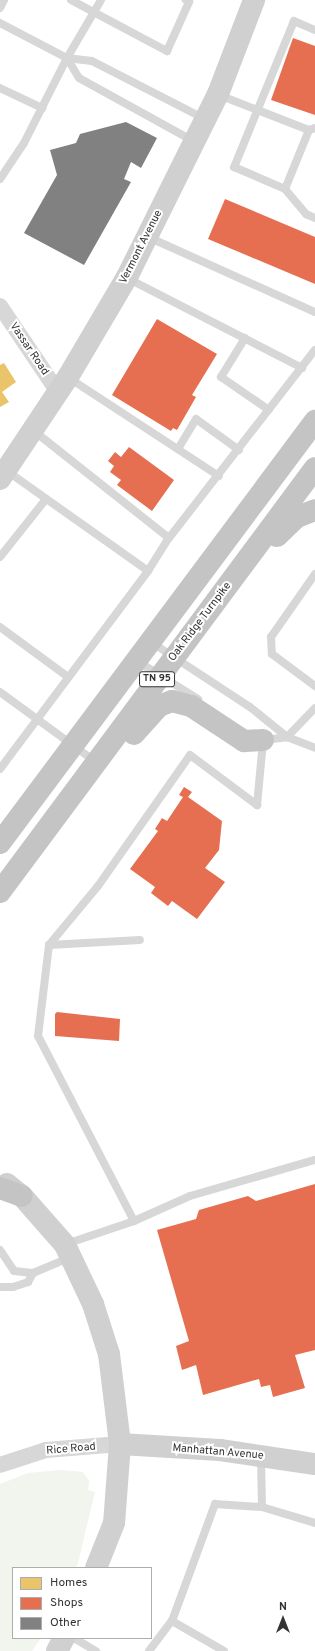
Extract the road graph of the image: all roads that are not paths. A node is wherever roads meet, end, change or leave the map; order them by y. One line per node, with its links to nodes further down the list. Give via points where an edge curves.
1 (4, 0): 6 (lane)
2 (71, 0): 7 (lane)
3 (101, 0): 7 (lane)
4 (186, 0): 7 (lane, via 189,2 167,51)
5 (254, 0): 12 (street, Vermont Avenue)
6 (0, 8)
7 (94, 13): 10 (lane)
8 (0, 23): 10 (lane)
9 (315, 30): 14 (lane, via 294,21)
10 (67, 58): 13 (lane); 15 (lane, via 92,62); 17 (lane, via 79,78)
11 (0, 88): 13 (lane)
12 (218, 94): 14 (lane); 15 (street, Vermont Avenue)
13 (42, 108): 18 (lane, via 24,143)
14 (258, 109): 16 (lane); 19 (lane, via 234,167)
15 (206, 119): 17 (street, Vermont Avenue)
16 (312, 129): 19 (lane)
17 (195, 142): 21 (street, Vermont Avenue)
18 (0, 179)
19 (285, 188): 20 (lane, via 306,214)
20 (315, 218)
21 (147, 237): 22 (street, Vermont Avenue); 24 (lane)
22 (127, 277): 25 (lane); 28 (street, Vermont Avenue)
23 (0, 306): 28 (street, Vassar Road)
24 (315, 312)
25 (245, 338): 27 (lane); 29 (lane, via 221,377)
26 (315, 350): 27 (lane)
27 (302, 368): 29 (lane)
28 (63, 385): 31 (street, Vermont Avenue); 32 (lane)
29 (269, 410): 33 (lane)
30 (315, 421): 45 (highway, TN 95)
31 (34, 431): 35 (street, Vermont Avenue); 39 (lane)
32 (178, 449): 33 (lane, via 196,419); 36 (lane)
33 (239, 450): 36 (lane)
34 (315, 468): 41 (highway, Oak Ridge Turnpike / TN 95)
35 (3, 475): 37 (lane)
36 (219, 476): 39 (lane)
37 (46, 499): 40 (lane); 42 (lane)
38 (315, 510): 41 (highway, via 297,516 271,542)
39 (169, 538): 42 (lane)
40 (0, 557)
41 (246, 561): 46 (highway, Oak Ridge Turnpike / TN 95)
42 (148, 571): 49 (lane)
43 (315, 574): 50 (lane, via 271,637 272,654)
44 (0, 627): 49 (lane)
45 (151, 642): 46 (lane); 47 (highway, TN 95)
46 (173, 657): 48 (highway, Oak Ridge Turnpike / TN 95); 56 (lane, via 250,707)
47 (136, 661): 48 (lane); 57 (highway, TN 95)
48 (160, 674): 52 (lane); 59 (highway, Oak Ridge Turnpike / TN 95)
49 (68, 677): 54 (lane)
50 (315, 686)
51 (0, 692): 54 (lane)
52 (206, 704)
53 (315, 708): 56 (lane)
54 (38, 719): 57 (lane); 60 (lane)
55 (257, 736): 56 (lane); 62 (highway, via 244,741 191,706 172,701 159,706 146,717 81,804); 65 (lane, via 257,805 190,755 98,886)
56 (287, 737): 58 (lane)
57 (73, 745): 59 (lane); 61 (highway, TN 95)
58 (315, 748)
59 (96, 762): 62 (highway, Oak Ridge Turnpike / TN 95)
60 (0, 769)
61 (0, 843)
62 (31, 849): 63 (highway, Oak Ridge Turnpike / TN 95)
63 (0, 892)
64 (140, 940): 65 (lane)
65 (49, 945): 70 (lane, via 38,1036)
66 (315, 1160): 70 (lane, via 190,1196)
67 (0, 1179): 69 (street)
68 (0, 1188): 69 (highway)
69 (22, 1196): 72 (street)
70 (134, 1221): 72 (lane)
71 (0, 1250): 73 (lane, via 14,1271)
72 (68, 1251): 73 (lane); 75 (street, via 93,1304 109,1354)
73 (33, 1273): 74 (lane, via 28,1282 13,1287)
74 (0, 1287)
75 (120, 1444): 76 (street, Manhattan Avenue); 78 (street, Rice Road, via 46,1450); 81 (street, via 114,1523)
76 (261, 1455): 77 (street, Manhattan Avenue); 79 (lane)
77 (315, 1464)
78 (0, 1465)
79 (262, 1507): 80 (lane); 82 (lane, via 215,1504)
80 (315, 1523)
81 (96, 1567)
82 (172, 1621): 87 (lane); 88 (lane)
83 (63, 1639): 85 (street)
84 (76, 1639): 86 (lane)
85 (57, 1651)
86 (96, 1651)
87 (149, 1651)
88 (224, 1651)

